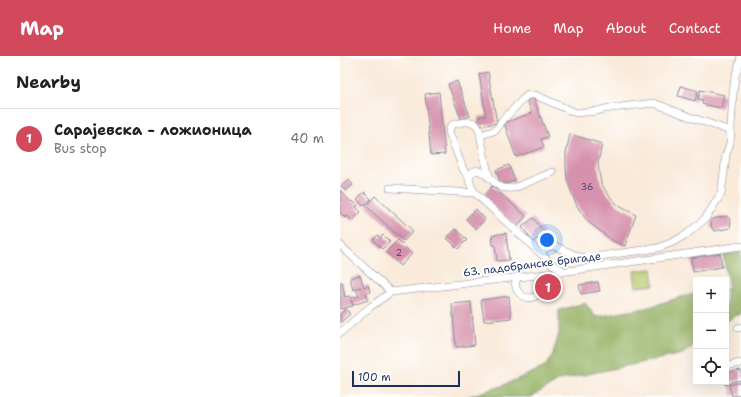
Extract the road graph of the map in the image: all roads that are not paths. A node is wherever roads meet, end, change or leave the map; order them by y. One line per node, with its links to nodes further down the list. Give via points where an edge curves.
1 (740, 56): 2 (street, via 733,94)
2 (731, 131): 3 (street, via 654,103 576,113 535,95 528,95 496,130); 11 (street, via 721,194 705,219 687,234 658,248 593,257 579,257 555,246)
3 (481, 135): 5 (street, via 476,123 471,121 452,125 450,128 449,132 463,169); 6 (street)
4 (553, 172): 6 (street, via 507,189)
5 (469, 178): 6 (street, via 475,170); 8 (street)
6 (490, 178)
7 (390, 188): 8 (street)
8 (475, 193): 11 (street)
9 (340, 246): 15 (street)
10 (741, 246): 12 (street, 63. падобранске бригаде)
11 (541, 252): 12 (street, via 552,264)
12 (564, 271): 13 (street, 63. падобранске бригаде)
13 (554, 273): 14 (street, 63. падобранске бригаде); 14 (street, via 537,295 531,297 523,296 516,290 514,284)
14 (518, 277): 15 (street, 63. падобранске бригаде)
15 (391, 292): 16 (street, 63. падобранске бригаде)
16 (340, 333)
17 (741, 363): 18 (street)
18 (729, 365)

